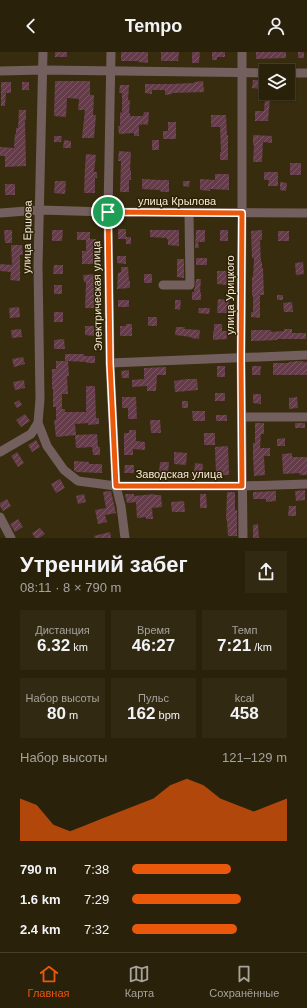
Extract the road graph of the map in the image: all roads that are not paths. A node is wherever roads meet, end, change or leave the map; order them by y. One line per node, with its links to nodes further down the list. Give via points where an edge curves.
1 (43, 52): 4 (street, улица Ершова)
2 (111, 52): 6 (street, Электрическая улица)
3 (242, 52): 7 (street, улица Урицкого)
4 (43, 70): 5 (street); 6 (street); 11 (street, улица Ершова)
5 (0, 71)
6 (110, 72): 7 (street); 12 (street, Электрическая улица)
7 (242, 73): 8 (street); 15 (street, улица Урицкого)
8 (259, 73)
9 (295, 73): 10 (street)
10 (307, 73)
11 (40, 210): 12 (street, улица Крылова); 13 (street, улица Крылова); 23 (street, улица Ершова)
12 (108, 212): 14 (street, улица Крылова); 20 (street, Электрическая улица)
13 (0, 213)
14 (189, 213): 15 (street, улица Крылова); 17 (street, via 190,285)
15 (242, 213): 16 (street, улица Крылова); 19 (street, улица Урицкого)
16 (307, 213)
17 (163, 285)
18 (307, 355): 19 (street)
19 (241, 358): 20 (street); 21 (street, улица Урицкого)
20 (110, 363): 26 (street, Электрическая улица)
21 (242, 417): 22 (street); 27 (street, улица Урицкого)
22 (307, 417)
23 (38, 423): 24 (street, via 31,434); 26 (street, Заводская улица, via 48,446 64,470 73,478 78,481)
24 (0, 452)
25 (307, 484): 27 (street, Заводская улица)
26 (116, 486): 27 (street, Заводская улица); 30 (street, Электрическая улица)
27 (242, 486): 31 (street, улица Урицкого)
28 (0, 517): 29 (street)
29 (11, 538)
30 (125, 538)
31 (243, 538)

